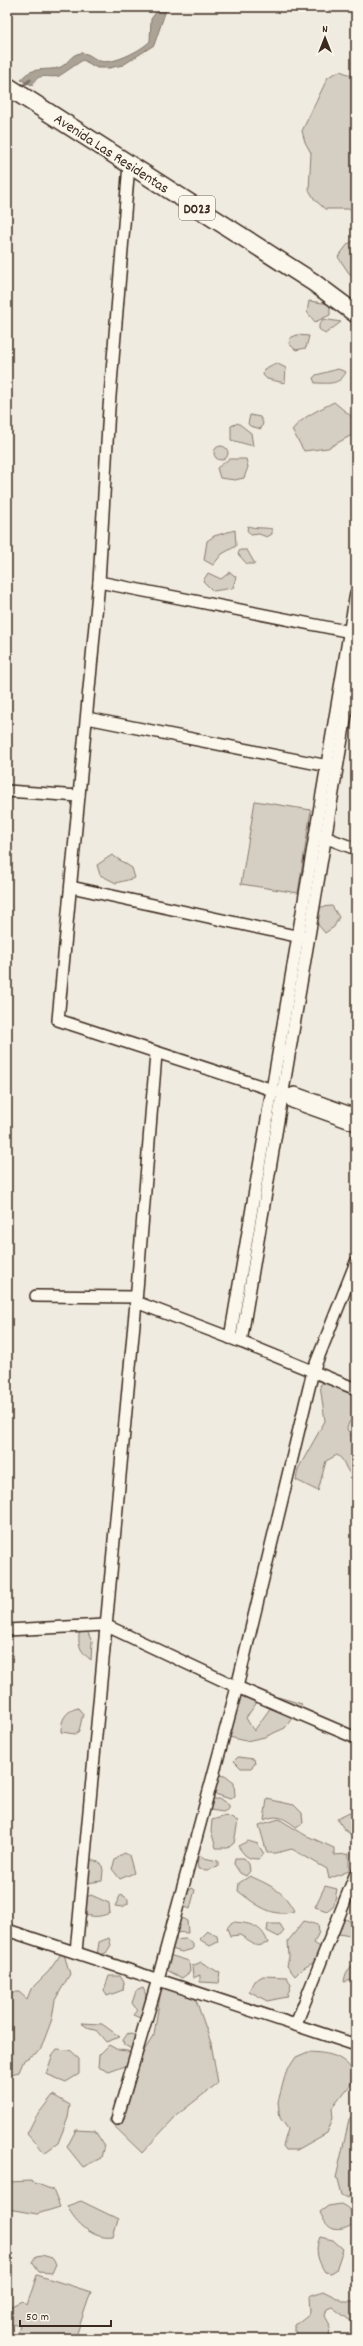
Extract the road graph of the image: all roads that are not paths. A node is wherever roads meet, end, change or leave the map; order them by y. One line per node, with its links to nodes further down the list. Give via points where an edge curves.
1 (7, 86): 2 (main road, Avenida Las Residentas / D023)
2 (129, 164): 3 (main road, Avenida Las Residentas / D023, via 313,282); 4 (street, via 109,408)
3 (356, 314)
4 (99, 582): 6 (street); 8 (street)
5 (356, 593): 6 (street)
6 (353, 632): 9 (street)
7 (356, 655): 9 (street)
8 (87, 718): 9 (street); 11 (street)
9 (332, 766): 12 (street)
10 (7, 791): 11 (street)
11 (79, 796): 14 (street)
12 (320, 835): 13 (street); 15 (street)
13 (356, 849)
14 (71, 887): 15 (street); 16 (street, via 58,1020)
15 (303, 938): 17 (street); 18 (street)
16 (156, 1054): 17 (street); 23 (street)
17 (272, 1090): 18 (street); 24 (street)
18 (285, 1094): 19 (street, via 295,1094); 20 (street, via 292,1102); 25 (street)
19 (356, 1115)
20 (356, 1125)
21 (356, 1262): 26 (street)
22 (36, 1296): 23 (street)
23 (136, 1299): 24 (street); 28 (street)
24 (230, 1338): 25 (street)
25 (241, 1342): 26 (street)
26 (313, 1371): 27 (street); 30 (street)
27 (356, 1389)
28 (104, 1625): 29 (street); 30 (street); 34 (street)
29 (7, 1630)
30 (237, 1687): 31 (street); 35 (street)
31 (356, 1738)
32 (356, 1873): 36 (street)
33 (7, 1930): 34 (street)
34 (76, 1952): 35 (street)
35 (158, 1979): 36 (street); 38 (street)
36 (296, 2024): 37 (street)
37 (356, 2044)
38 (117, 2119)

